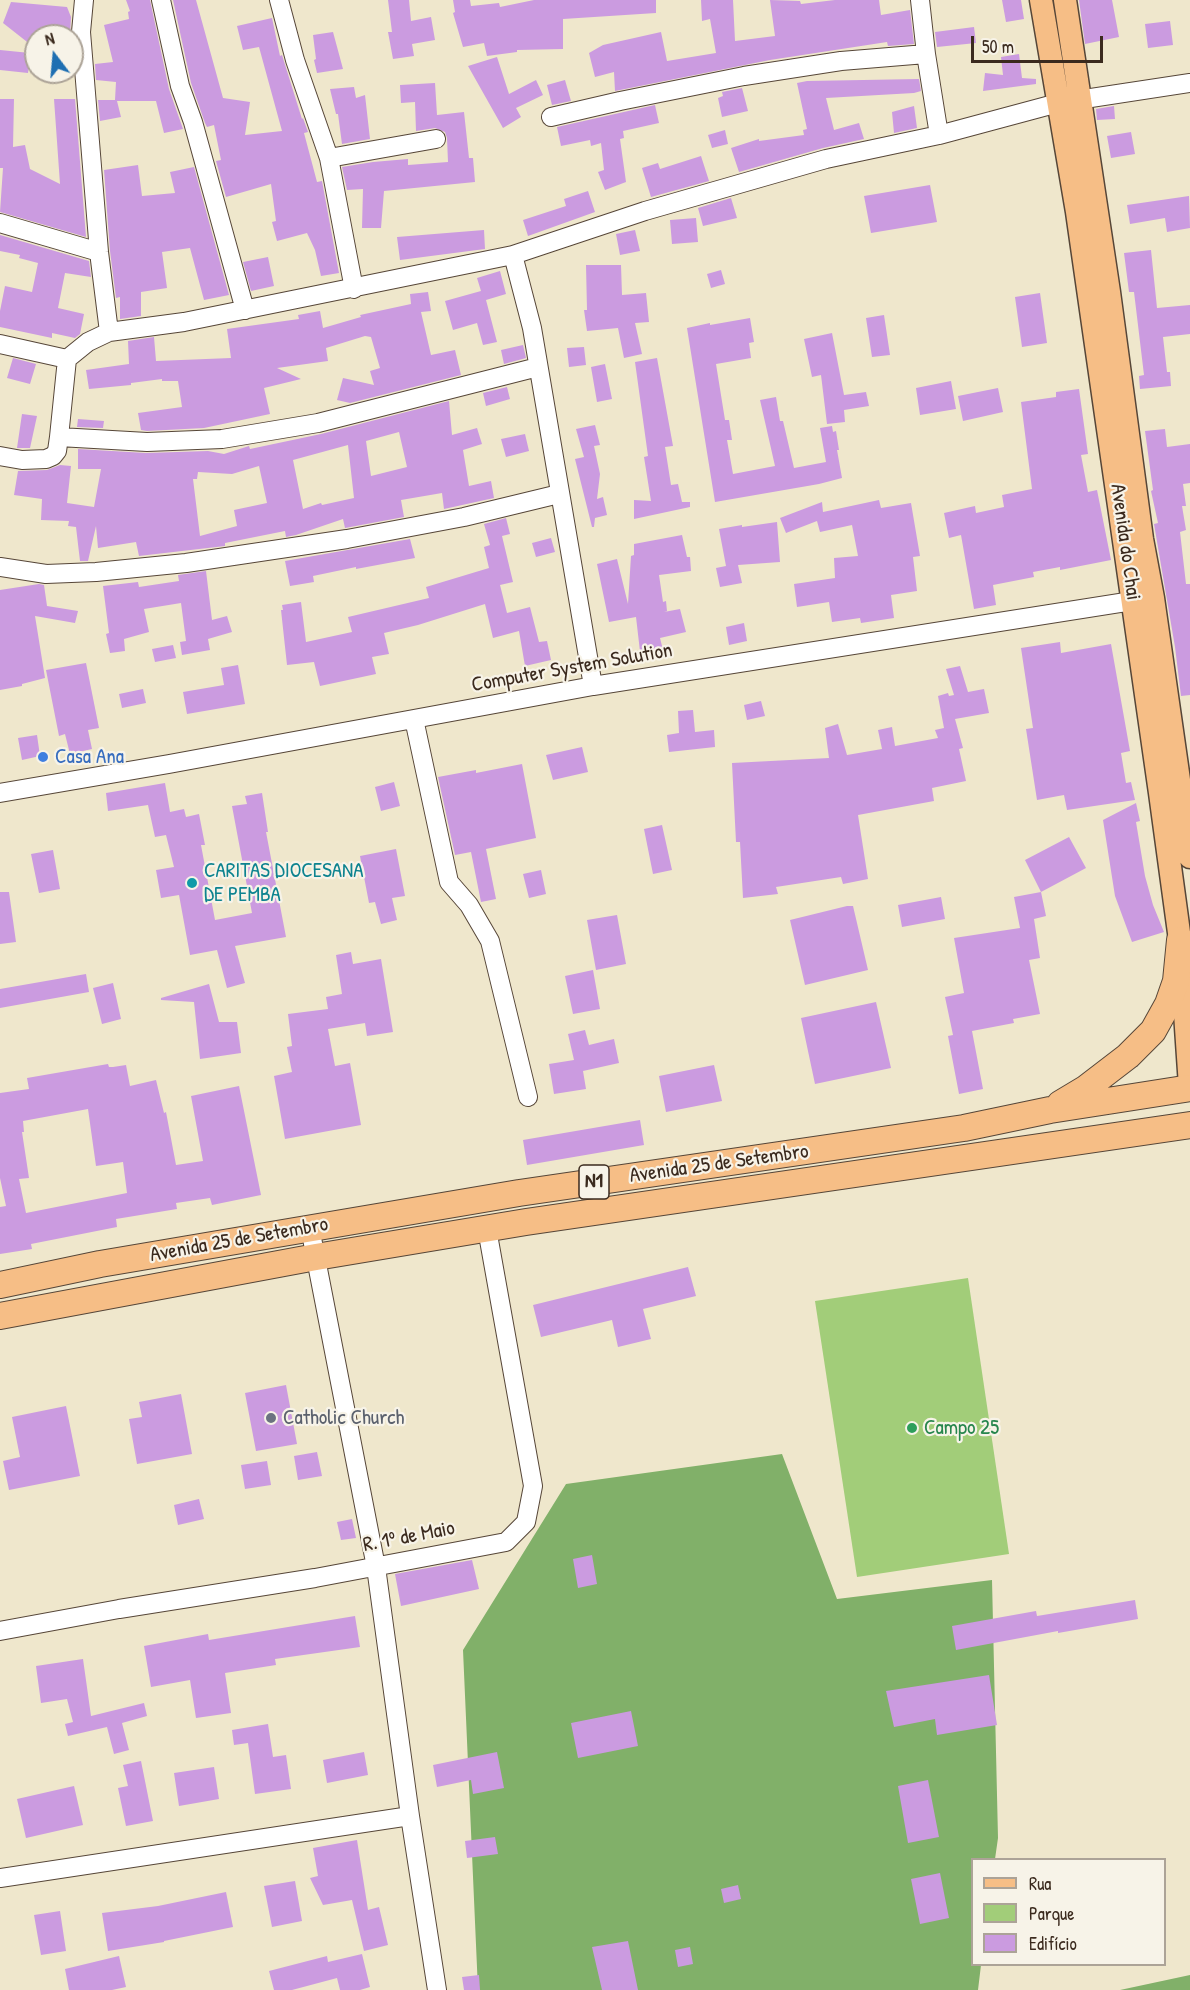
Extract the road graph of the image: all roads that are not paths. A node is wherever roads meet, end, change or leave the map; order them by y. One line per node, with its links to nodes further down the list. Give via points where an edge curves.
1 (84, 0): 16 (street, via 81,32)
2 (161, 0): 19 (street, via 180,86)
3 (279, 0): 14 (street)
4 (920, 0): 7 (street)
5 (1041, 0): 10 (main road, Avenida do Chai)
6 (1065, 0): 9 (main road, Avenida do Chai)
7 (926, 54): 11 (street, via 841,61 744,76); 12 (street)
8 (1190, 83): 9 (street)
9 (1081, 100): 10 (street); 28 (main road, Avenida do Chai, via 1142,539)
10 (1058, 103): 12 (street); 28 (main road, Avenida do Chai)
11 (551, 117)
12 (939, 135): 17 (street, via 815,163 645,211)
13 (436, 139): 14 (street)
14 (328, 159): 18 (street)
15 (0, 223): 16 (street)
16 (99, 252): 20 (street)
17 (513, 255): 18 (street); 23 (street)
18 (354, 288): 19 (street)
19 (245, 310): 20 (street)
20 (109, 332): 22 (street)
21 (0, 344): 22 (street)
22 (67, 359): 24 (street)
23 (538, 367): 24 (street, via 318,423 222,439 147,442); 26 (street)
24 (59, 437): 25 (street, via 57,451 46,459)
25 (0, 456)
26 (560, 494): 27 (street, via 347,539 186,563 46,574); 29 (street)
27 (0, 567)
28 (1143, 599): 29 (street, Computer System Solution); 31 (main road, Avenida do Chai); 34 (main road, Avenida do Chai)
29 (593, 686): 30 (street, Computer System Solution)
30 (414, 719): 32 (street, Computer System Solution); 36 (street, via 449,882 469,904 490,940)
31 (1186, 786): 33 (main road, Avenida do Chai)
32 (0, 793)
33 (1190, 857)
34 (1180, 940): 35 (main road, Avenida do Chai); 37 (highway, via 1176,981 1153,1031 1085,1089)
35 (1190, 1087): 37 (highway, Avenida 25 de Setembro / N1)
36 (528, 1097)
37 (1050, 1110): 39 (highway, Avenida 25 de Setembro / N1, via 964,1128)
38 (1190, 1125): 40 (highway, Avenida 25 de Setembro / N1)
39 (519, 1193): 40 (highway); 41 (highway, Avenida 25 de Setembro / N1)
40 (526, 1222): 42 (highway, Avenida 25 de Setembro / N1)
41 (310, 1228): 43 (street); 44 (highway, Avenida 25 de Setembro / N1)
42 (487, 1229): 43 (highway, Avenida 25 de Setembro / N1); 48 (street, R. 1º de Maio, via 532,1486 526,1522 506,1542)
43 (316, 1257): 46 (highway, Avenida 25 de Setembro / N1); 48 (street)
44 (99, 1264): 45 (highway, Avenida 25 de Setembro / N1); 46 (highway)
45 (0, 1285)
46 (106, 1296): 47 (highway, Avenida 25 de Setembro / N1)
47 (0, 1316)
48 (375, 1567): 49 (street, R. 1º de Maio); 50 (street)
49 (0, 1631)
50 (410, 1816): 51 (street); 52 (street)
51 (0, 1878)
52 (437, 1990)

